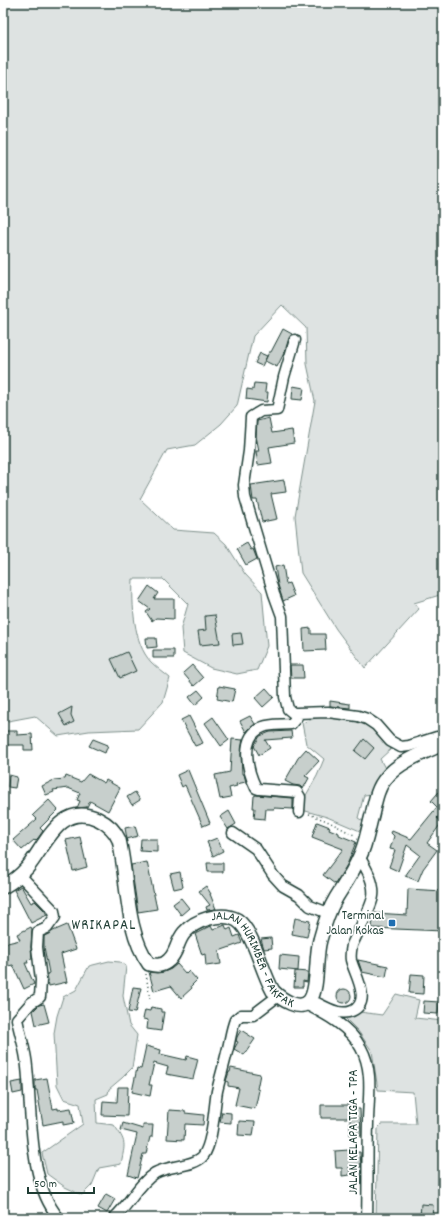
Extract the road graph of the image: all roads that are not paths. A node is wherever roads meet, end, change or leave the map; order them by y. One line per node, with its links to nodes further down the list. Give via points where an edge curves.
1 (295, 340): 2 (street, via 278,410 261,411 251,416 244,490 282,616 285,689 288,708)
2 (297, 713): 3 (street, via 328,712 358,716 376,725 390,741 401,747 437,737); 4 (street, via 291,724 266,726 254,733 248,740 247,757 256,788 297,792 300,796)
3 (443, 744): 6 (main road, JALAN HURIMBER - FAKFAK, via 396,768 384,779 377,794)
4 (299, 812)
5 (233, 833): 9 (street, via 256,848 281,884 299,895 310,906)
6 (360, 858): 9 (main road, JALAN HURIMBER - FAKFAK); 11 (street, via 371,880 373,896 350,952 362,991 360,1003 358,1008 343,1013)
7 (20, 875): 8 (main road); 10 (main road, JALAN HURIMBER - FAKFAK, via 56,827 69,818 78,816 97,819 110,826 119,840 132,920 149,964 161,965 168,961 182,935 191,926 206,919 233,918 241,923 250,936 270,986); 12 (street, via 54,911 55,917 47,928 38,932 40,997 17,1019 27,1066 36,1170 51,1209)
8 (3, 888)
9 (328, 913): 11 (main road, JALAN HURIMBER - FAKFAK, via 318,945 313,992)
10 (278, 996): 11 (main road, JALAN HURIMBER - FAKFAK, via 300,1005); 13 (street, via 253,1015 241,1015 235,1020 219,1081 210,1139 204,1155 196,1161 169,1167 156,1173 144,1182 124,1210)
11 (308, 1002): 14 (street, JALAN KELAPA TIGA - TPA, via 345,1028 358,1042 365,1057 370,1091)
12 (59, 1218)
13 (114, 1218)
14 (368, 1218)

